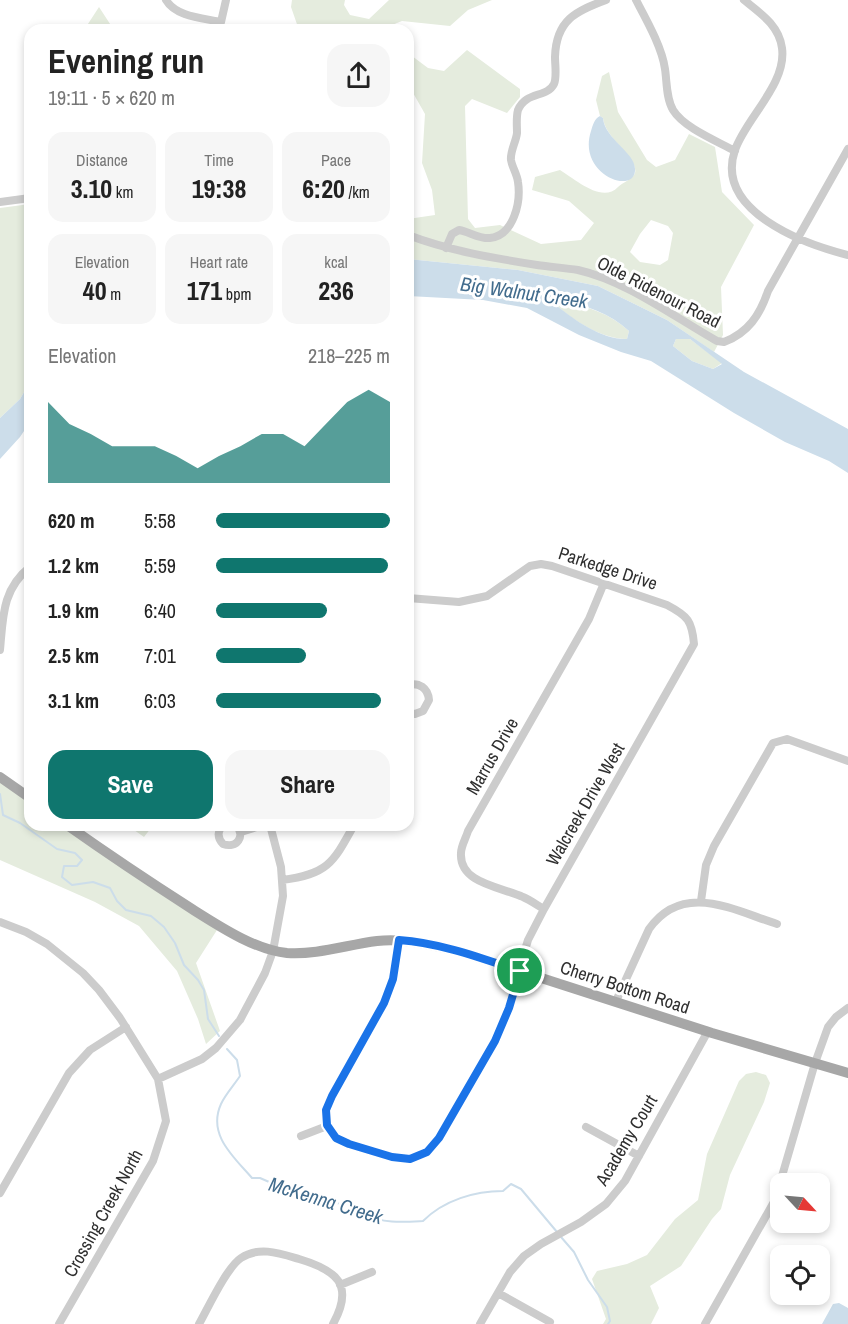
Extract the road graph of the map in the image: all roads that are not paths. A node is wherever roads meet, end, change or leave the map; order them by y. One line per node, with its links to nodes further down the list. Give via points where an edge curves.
1 (166, 0): 6 (street, via 179,12)
2 (226, 0): 7 (street)
3 (606, 0): 14 (street, via 578,10 563,26 556,46 554,84 525,99 518,110 511,161 518,181 518,203 507,229 489,238 459,230 452,234)
4 (636, 0): 9 (street, via 665,68 673,110 692,128)
5 (744, 0): 9 (street, via 772,25 782,48 782,62 778,76)
6 (214, 24)
7 (220, 24)
8 (848, 149): 13 (street)
9 (735, 151): 13 (street, via 732,175 741,199 758,216)
10 (24, 199): 11 (street)
11 (0, 202)
12 (414, 237): 14 (street, Olde Ridenour Road)
13 (798, 238): 14 (street, Olde Ridenour Road, via 759,315 751,325 724,342 606,279 578,270); 15 (street)
14 (446, 248)
15 (848, 255)
16 (24, 572): 19 (street, via 8,594)
17 (604, 583): 18 (street, Parkedge Drive, via 541,564 530,566 487,596 459,602); 20 (street, Parkedge Drive, via 684,613 693,626 694,644); 33 (street, Marrus Drive, via 589,619 468,831 460,853 468,874)
18 (414, 598)
19 (0, 650)
20 (687, 658): 33 (street, Walcreek Drive West)
21 (414, 685): 22 (street, via 425,689 429,700 423,711)
22 (414, 714)
23 (848, 762): 32 (street, via 787,739 778,740 714,846 706,865)
24 (0, 777): 25 (main road)
25 (24, 794)
26 (75, 831): 37 (main road, Cherry Bottom Road, via 203,916)
27 (219, 831): 28 (street, via 220,841 226,846 237,844)
28 (239, 831)
29 (272, 831): 31 (street)
30 (351, 831): 31 (street, via 336,858 325,868)
31 (282, 880): 37 (street, via 283,896)
32 (701, 901): 35 (street); 39 (street, via 675,906 656,920)
33 (543, 909): 38 (street, Walcreek Drive West, via 528,940)
34 (0, 922): 41 (street, via 26,932 64,957 99,990)
35 (777, 924)
36 (399, 940): 37 (main road, Cherry Bottom Road, via 306,954); 38 (main road, Cherry Bottom Road, via 458,951); 46 (street, via 393,979 384,1003 332,1096 326,1110)
37 (273, 951): 45 (street, via 259,986 227,1038 202,1059)
38 (520, 971): 39 (main road, Cherry Bottom Road); 46 (street, Walcreek Drive West, via 495,1041 427,1152 410,1159 392,1157 336,1138)
39 (616, 1002): 42 (main road, Cherry Bottom Road)
40 (848, 1008): 43 (street, via 828,1027)
41 (126, 1027): 45 (street); 50 (street, via 90,1050 69,1073)
42 (708, 1031): 43 (main road, Cherry Bottom Road); 49 (street, Academy Court)
43 (816, 1064): 44 (main road, Cherry Bottom Road); 59 (street, via 775,1200)
44 (848, 1072)
45 (158, 1079): 55 (street, Crossing Creek North, via 166,1121 153,1161)
46 (327, 1125): 48 (street)
47 (586, 1127): 49 (street)
48 (301, 1136)
49 (639, 1155): 53 (street, Academy Court, via 606,1204 524,1256)
50 (0, 1193)
51 (372, 1272): 52 (street)
52 (340, 1285): 56 (street, via 331,1271 316,1264 255,1250 238,1259); 57 (street, via 343,1298)
53 (498, 1293): 54 (street); 58 (street, Academy Court)
54 (550, 1322)
55 (58, 1324)
56 (199, 1324)
57 (333, 1324)
58 (480, 1324)
59 (705, 1324)

